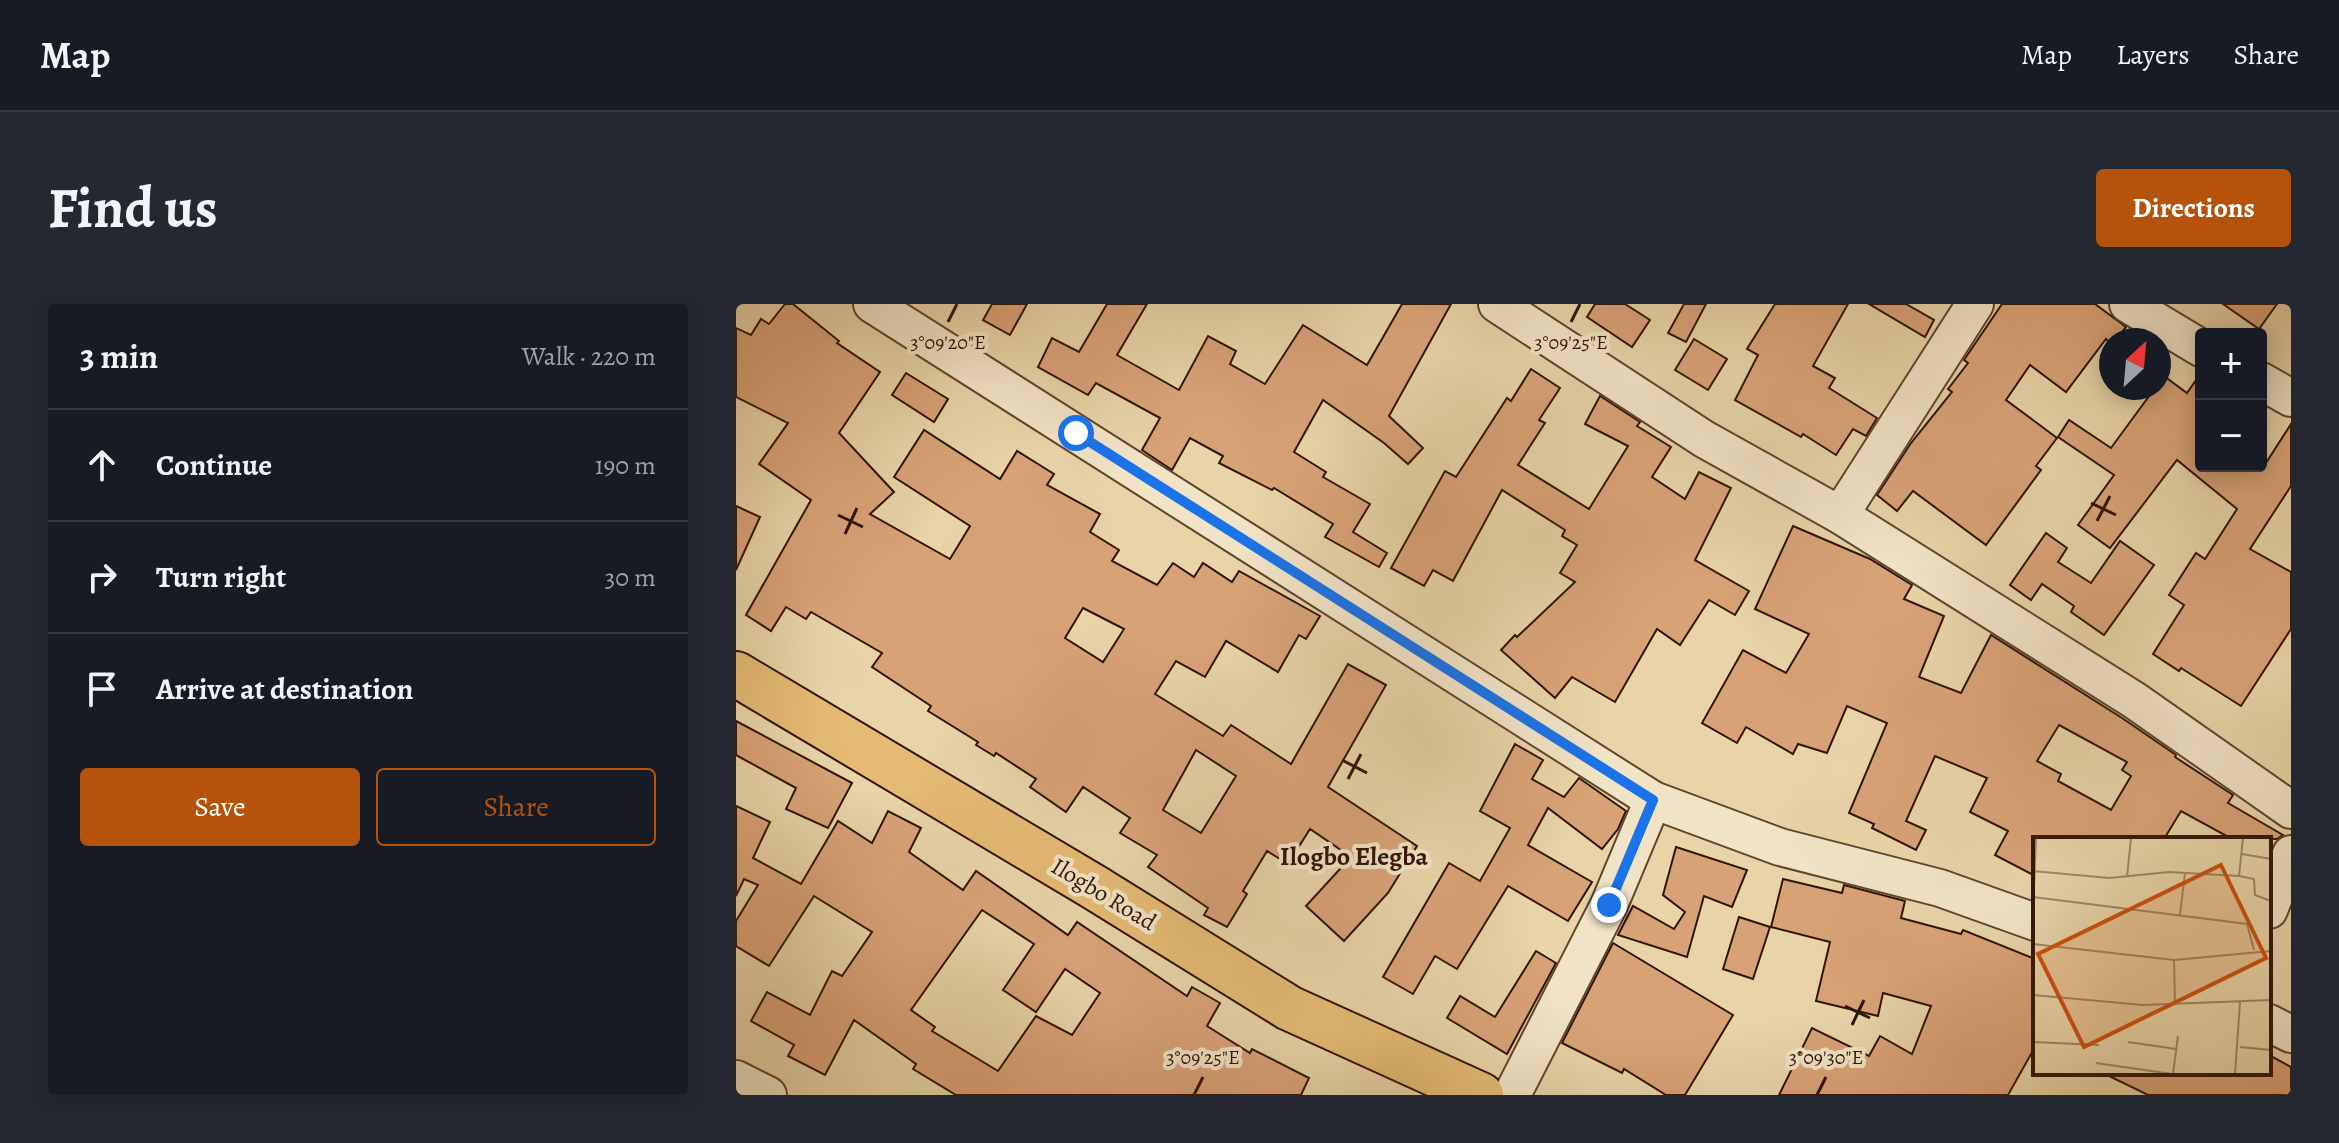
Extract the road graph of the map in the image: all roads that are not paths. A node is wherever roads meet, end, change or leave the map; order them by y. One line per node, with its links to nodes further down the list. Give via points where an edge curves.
1 (872, 304): 10 (street)
2 (1497, 304): 8 (street, via 1704,439)
3 (1975, 304): 8 (street)
4 (2128, 304): 5 (street)
5 (2195, 344)
6 (2267, 384): 7 (street)
7 (2291, 398)
8 (1840, 515): 11 (street, via 2134,700)
9 (736, 674): 19 (main road, Ilogbo Road, via 1289,1008)
10 (1653, 800): 14 (street, via 1780,847 1940,888); 20 (street, via 1609,905)
11 (2291, 810)
12 (2291, 854): 13 (street)
13 (2271, 905)
14 (2033, 921)
15 (2271, 1024): 16 (street)
16 (2291, 1034)
17 (736, 1079): 18 (street)
18 (768, 1095)
19 (1481, 1095)
20 (1512, 1095)

